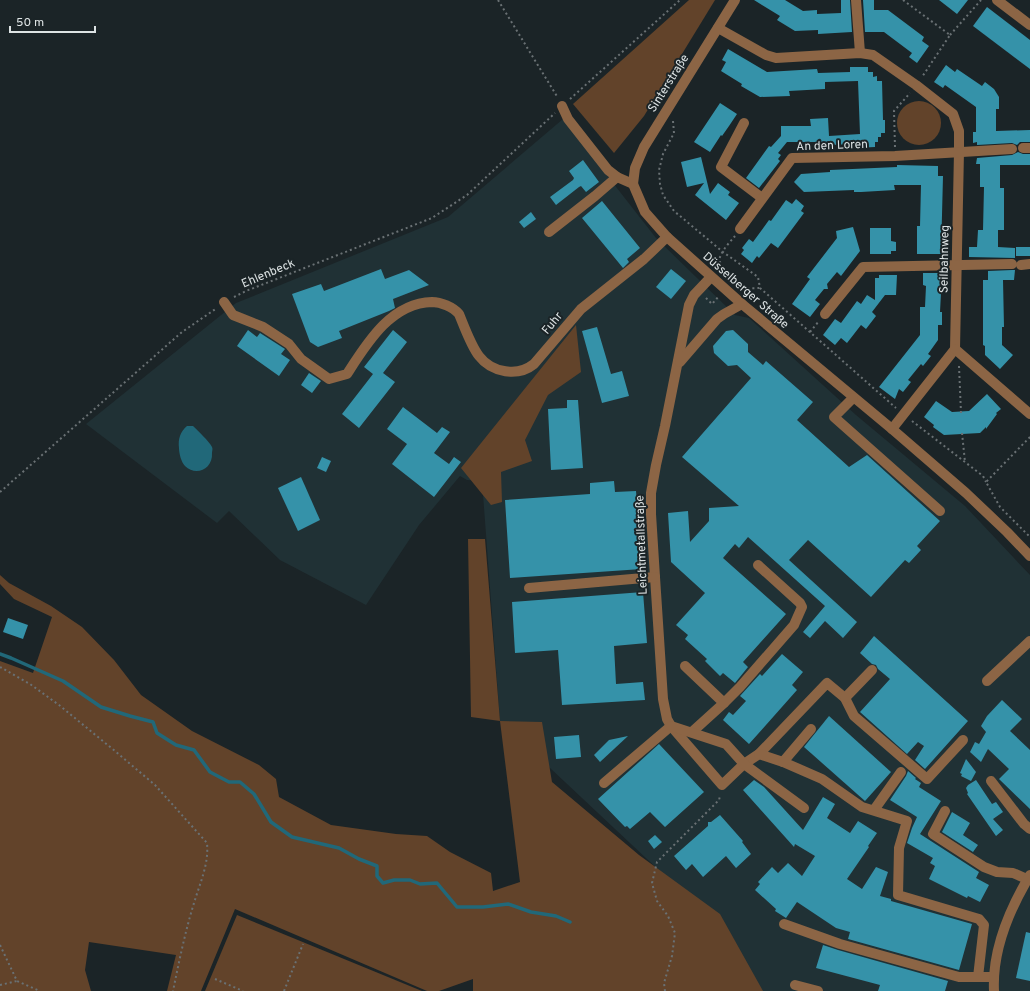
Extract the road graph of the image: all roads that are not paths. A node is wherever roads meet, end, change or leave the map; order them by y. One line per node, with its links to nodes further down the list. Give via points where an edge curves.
1 (735, 0): 5 (street, Sinterstraße)
2 (856, 0): 6 (street)
3 (997, 0): 4 (street)
4 (1030, 25)
5 (718, 28): 6 (street, Seilbahnweg, via 776,58); 12 (street, Sinterstraße, via 644,147 635,168)
6 (860, 53): 10 (street, Seilbahnweg, via 873,55 953,114 959,130)
7 (562, 106): 11 (street, via 568,119 608,170)
8 (744, 123): 13 (street, via 721,167)
9 (1012, 148): 10 (street, An den Loren)
10 (959, 151): 13 (street, An den Loren, via 895,156 792,158); 18 (street, Seilbahnweg)
11 (617, 177): 12 (street); 15 (street)
12 (633, 184): 16 (street, Düsselberger Straße, via 645,212)
13 (762, 198): 14 (street, An den Loren)
14 (740, 229)
15 (549, 232)
16 (667, 237): 19 (street, Düsselberger Straße); 20 (street, Fuhr, via 644,259 581,309 538,361 525,370 516,372 502,371 484,362 456,310 438,302 422,302 402,310 382,325 347,374 329,379 301,359 289,344 263,328 233,315)
17 (1021, 264): 18 (street)
18 (957, 266): 22 (street, via 863,267); 23 (street, Seilbahnweg)
19 (710, 277): 21 (street, Düsselberger Straße); 24 (street, Leichtmetallstraße, via 689,305)
20 (224, 302)
21 (742, 304): 24 (street, via 717,320); 25 (street, Düsselberger Straße)
22 (825, 314)
23 (955, 349): 26 (street); 27 (street)
24 (678, 363): 31 (street, Leichtmetallstraße, via 651,493)
25 (853, 398): 27 (street, Düsselberger Straße); 28 (street, via 834,417)
26 (1030, 414)
27 (892, 429): 29 (street, Düsselberger Straße, via 966,494)
28 (940, 511)
29 (1030, 556)
30 (758, 564): 38 (street, via 802,607 794,625)
31 (655, 577): 32 (street); 39 (street, Leichtmetallstraße, via 663,699)
32 (529, 588)
33 (1030, 641): 36 (street)
34 (685, 666): 38 (street)
35 (872, 670): 37 (street)
36 (987, 681)
37 (845, 698): 42 (street, via 854,716 927,779); 43 (street, via 827,683)
38 (724, 703): 41 (street)
39 (671, 726): 41 (street); 45 (street, Leichtmetallstraße, via 722,785); 48 (street)
40 (811, 729): 44 (street)
41 (692, 732): 45 (street, via 726,744)
42 (963, 740)
43 (759, 754): 44 (street); 45 (street)
44 (784, 762): 50 (street, via 822,779 862,807)
45 (744, 764): 49 (street)
46 (901, 772): 50 (street)
47 (991, 781): 52 (street)
48 (604, 783)
49 (804, 808)
50 (874, 810): 55 (street, via 907,820 899,848 898,895 979,919 984,925)
51 (945, 811): 53 (street, via 933,834 984,867 997,872)
52 (1030, 829)
53 (1029, 877): 56 (street, via 1002,936)
54 (784, 924): 55 (street, via 840,944 959,977)
55 (978, 977): 56 (street)
56 (993, 977): 59 (street)
57 (795, 985): 58 (street)
58 (818, 991)
59 (994, 991)

